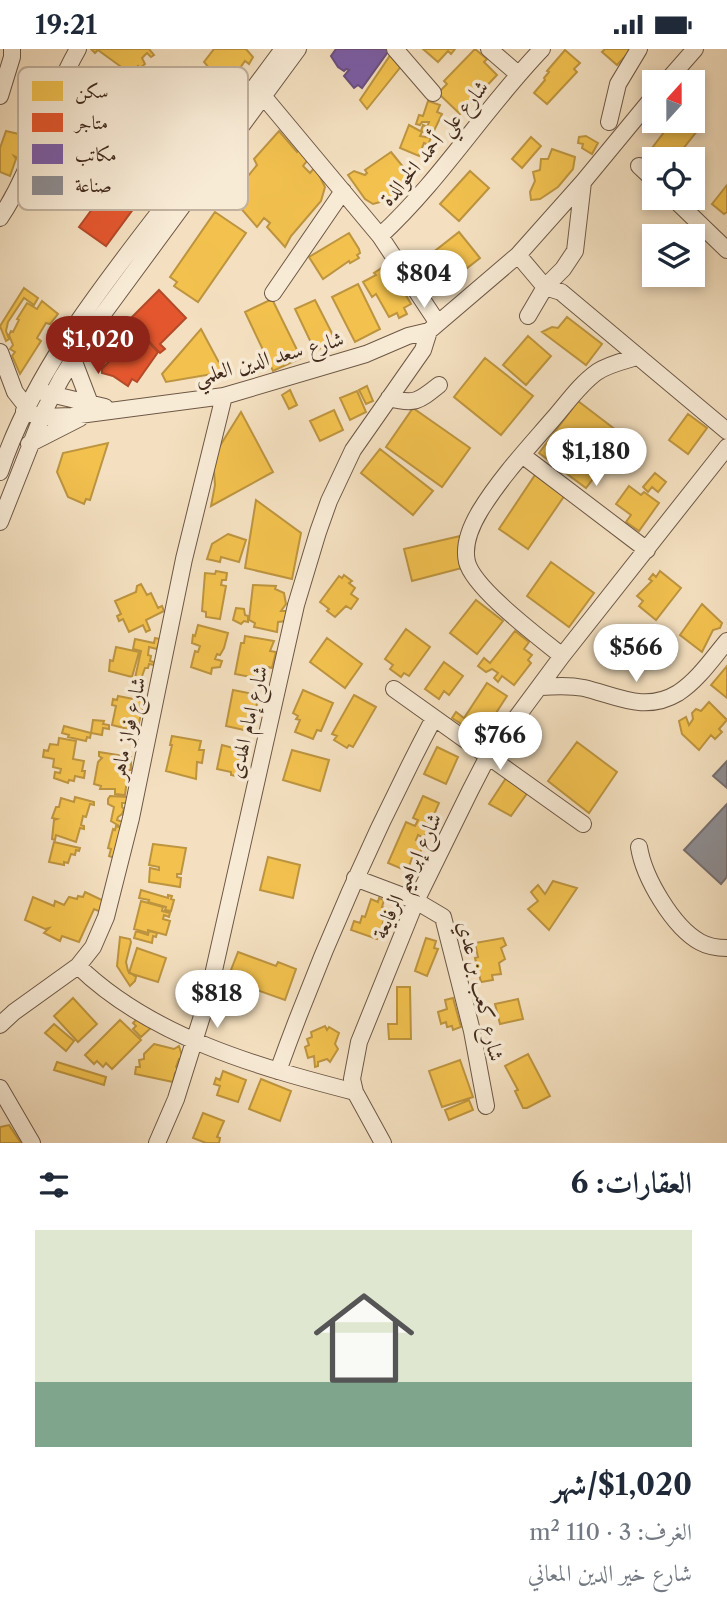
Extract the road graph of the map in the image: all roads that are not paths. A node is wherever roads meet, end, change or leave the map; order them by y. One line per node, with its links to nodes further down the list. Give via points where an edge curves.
1 (12, 49): 15 (street)
2 (78, 49): 10 (street)
3 (283, 49): 14 (street)
4 (298, 49): 16 (street)
5 (395, 49): 13 (street)
6 (489, 49): 12 (street, شارع علي أحمد الخوالدة)
7 (542, 49): 12 (street, شارع علي أحمد الخوالدة)
8 (639, 49): 19 (street, via 618,84)
9 (695, 49): 11 (street)
10 (70, 67)
11 (677, 70)
12 (518, 74): 29 (street, شارع علي أحمد الخوالدة, via 419,198)
13 (433, 93)
14 (248, 95)
15 (0, 96)
16 (264, 97): 18 (street); 24 (street, شارع علي أحمد الخوالدة)
17 (642, 111): 22 (street, شارع سعد الدين العلمي)
18 (248, 118)
19 (609, 122)
20 (639, 166): 21 (street)
21 (642, 169)
22 (583, 182): 31 (street, شارع سعد الدين العلمي); 32 (street, via 575,251)
23 (18, 186): 28 (street)
24 (343, 191): 29 (street, شارع علي أحمد الخوالدة); 33 (street)
25 (161, 210): 40 (street)
26 (179, 210): 38 (street)
27 (686, 210): 30 (street)
28 (0, 218)
29 (380, 236): 35 (street, شارع علي أحمد الخوالدة)
30 (726, 247)
31 (518, 255): 32 (street); 35 (street, شارع سعد الدين العلمي)
32 (545, 287): 34 (street); 37 (street, via 561,292)
33 (273, 293)
34 (528, 316)
35 (433, 327): 42 (street, شارع سعد الدين العلمي, via 366,354); 43 (street, شارع إمام الهدى, via 423,350)
36 (0, 352): 44 (street)
37 (637, 358): 47 (street); 50 (street, via 598,372)
38 (73, 359): 41 (street); 45 (street)
39 (439, 385): 43 (street, via 421,400)
40 (35, 390): 41 (street); 44 (street)
41 (52, 396): 45 (street); 46 (street)
42 (224, 396): 45 (street, شارع سعد الدين العلمي); 65 (street, شارع فواز ماهر, via 184,559 115,887 93,947)
43 (389, 398): 67 (street, شارع إمام الهدى, via 353,450 329,501 296,605)
44 (25, 408): 46 (street); 51 (street)
45 (89, 410): 46 (street); 48 (street)
46 (41, 417): 48 (street)
47 (727, 431)
48 (29, 444): 52 (street)
49 (727, 447): 53 (street, شارع إبراهيم الرفايعة)
50 (522, 455): 53 (street); 55 (street, via 480,511 468,539 467,563 486,590)
51 (0, 472)
52 (0, 522)
53 (647, 550): 55 (street, شارع إبراهيم الرفايعة)
54 (727, 641): 56 (street, via 697,676 660,702 644,704 563,685)
55 (562, 656): 56 (street, شارع إبراهيم الرفايعة)
56 (540, 687): 59 (street, شارع إبراهيم الرفايعة)
57 (394, 689): 58 (street)
58 (434, 718): 59 (street); 62 (street)
59 (488, 756): 60 (street); 63 (street, شارع إبراهيم الرفايعة)
60 (583, 824)
61 (639, 847): 64 (street, via 646,873 676,920 702,944)
62 (355, 878): 63 (street, شارع كعب بن عدي); 68 (street)
63 (416, 901): 70 (street, شارع إبراهيم الرفايعة, via 359,1042 352,1079); 71 (street, شارع كعب بن عدي, via 437,912 446,923)
64 (727, 948)
65 (78, 966): 66 (street, شارع فواز ماهر); 67 (street, via 110,993)
66 (0, 1025)
67 (195, 1041): 68 (street); 73 (street, شارع إمام الهدى)
68 (278, 1071): 70 (street)
69 (0, 1089): 72 (street)
70 (355, 1091): 74 (street)
71 (486, 1105)
72 (32, 1143)
73 (157, 1143)
74 (383, 1143)

